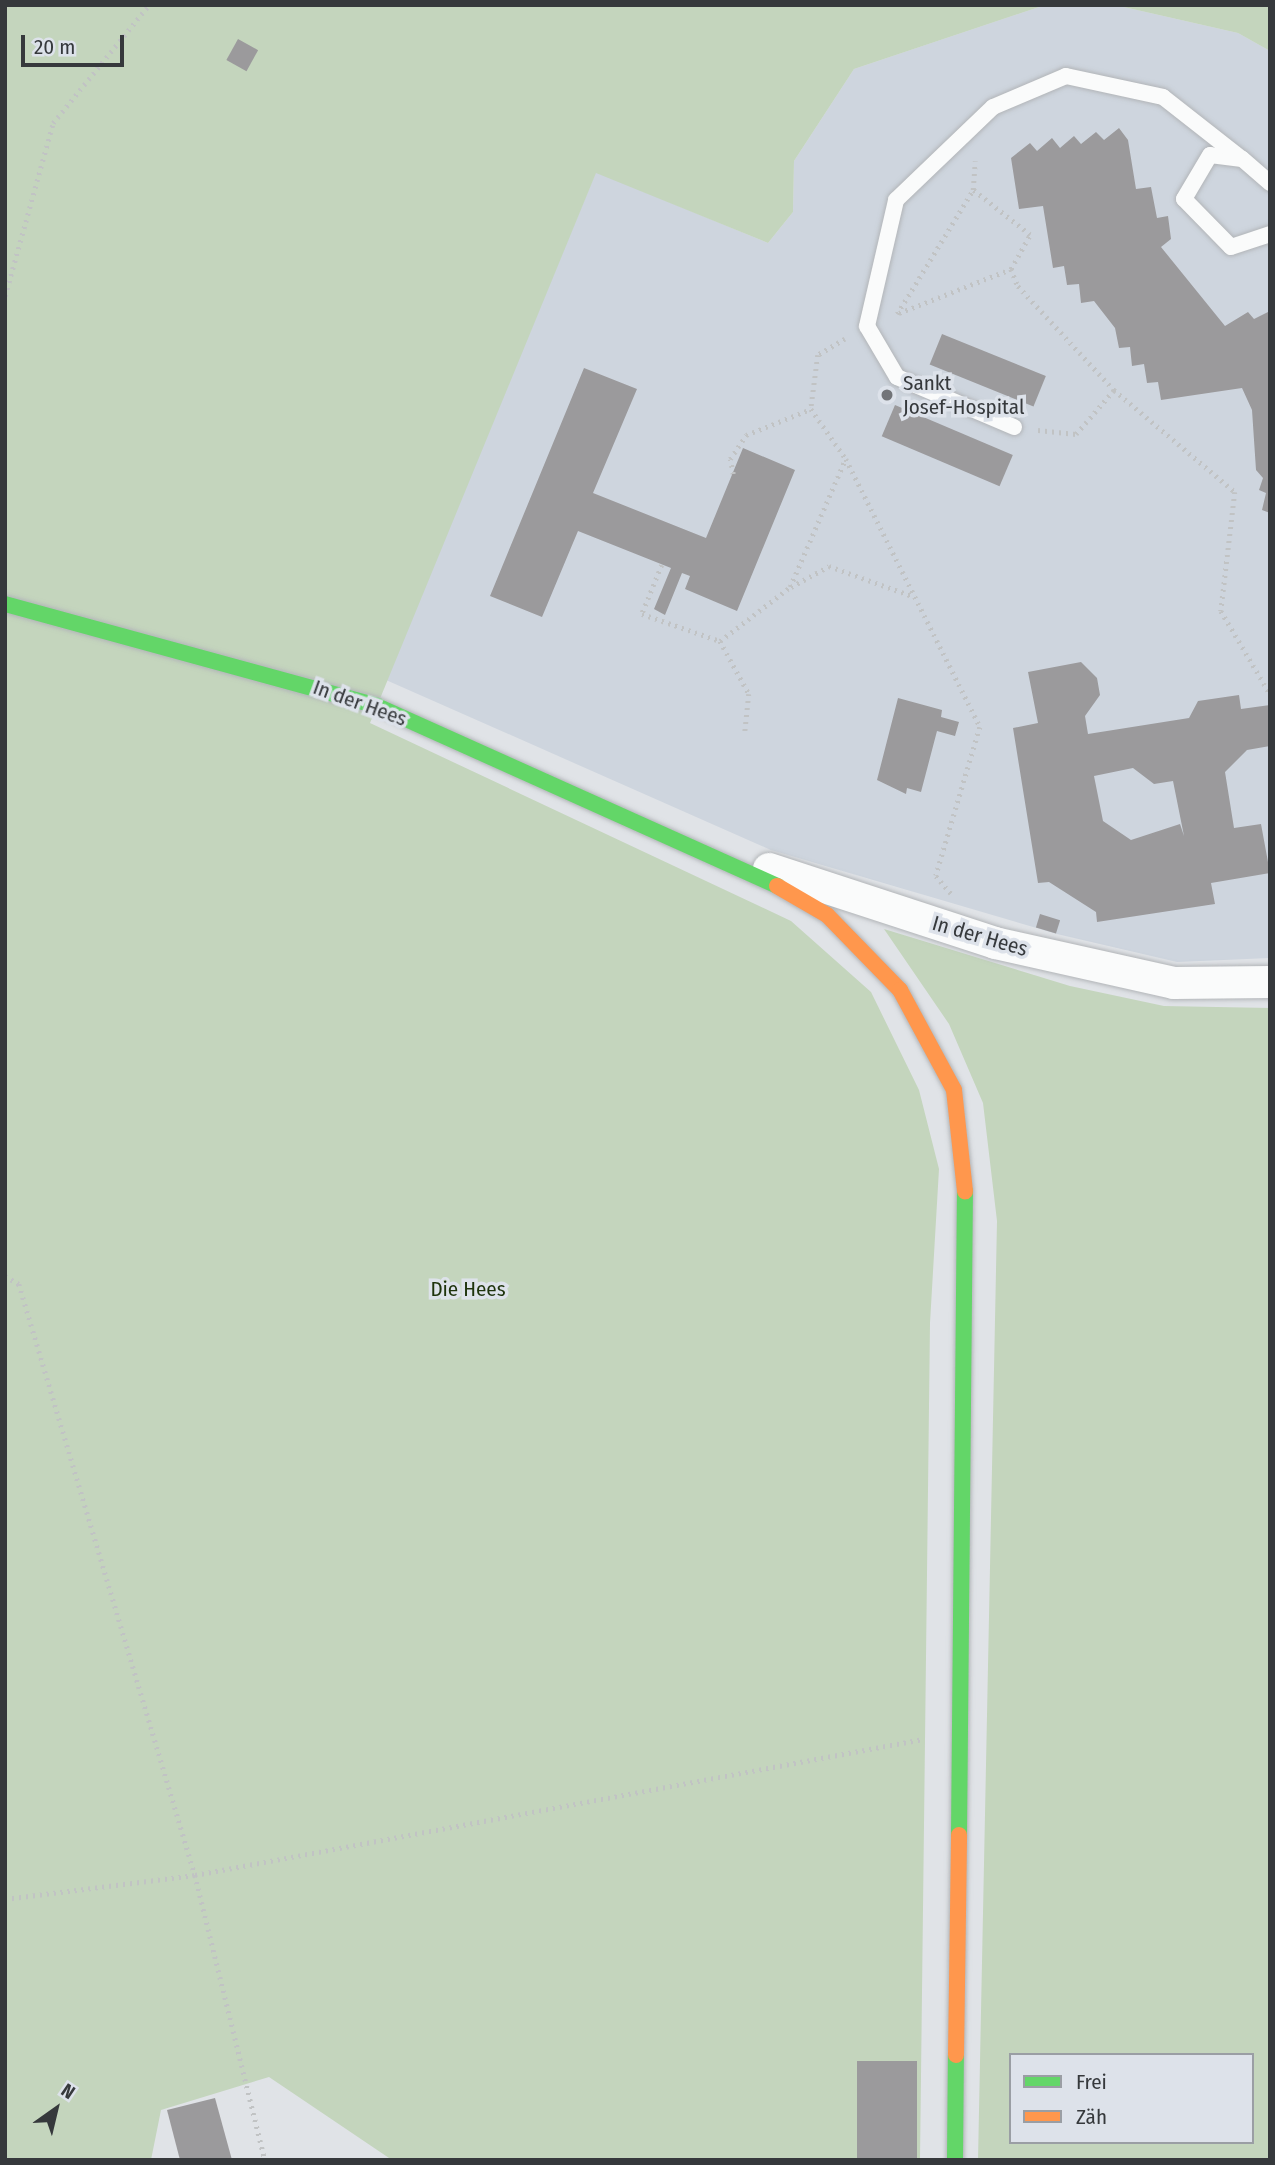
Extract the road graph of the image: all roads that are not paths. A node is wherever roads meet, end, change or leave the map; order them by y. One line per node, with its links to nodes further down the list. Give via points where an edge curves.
1 (1242, 159): 2 (lane); 3 (lane, via 1210,155 1184,199 1231,247); 4 (lane, via 1163,97 1066,76 993,107 895,200 867,326 897,377)
2 (1270, 183)
3 (1270, 234)
4 (1014, 427)
5 (5, 604): 6 (street, In der Hees, via 377,706)
6 (699, 846): 7 (street, In der Hees, via 995,943 1174,983); 8 (street, In der Hees, via 827,915 900,990 954,1090 966,1196)
7 (1270, 982)
8 (955, 2160)

